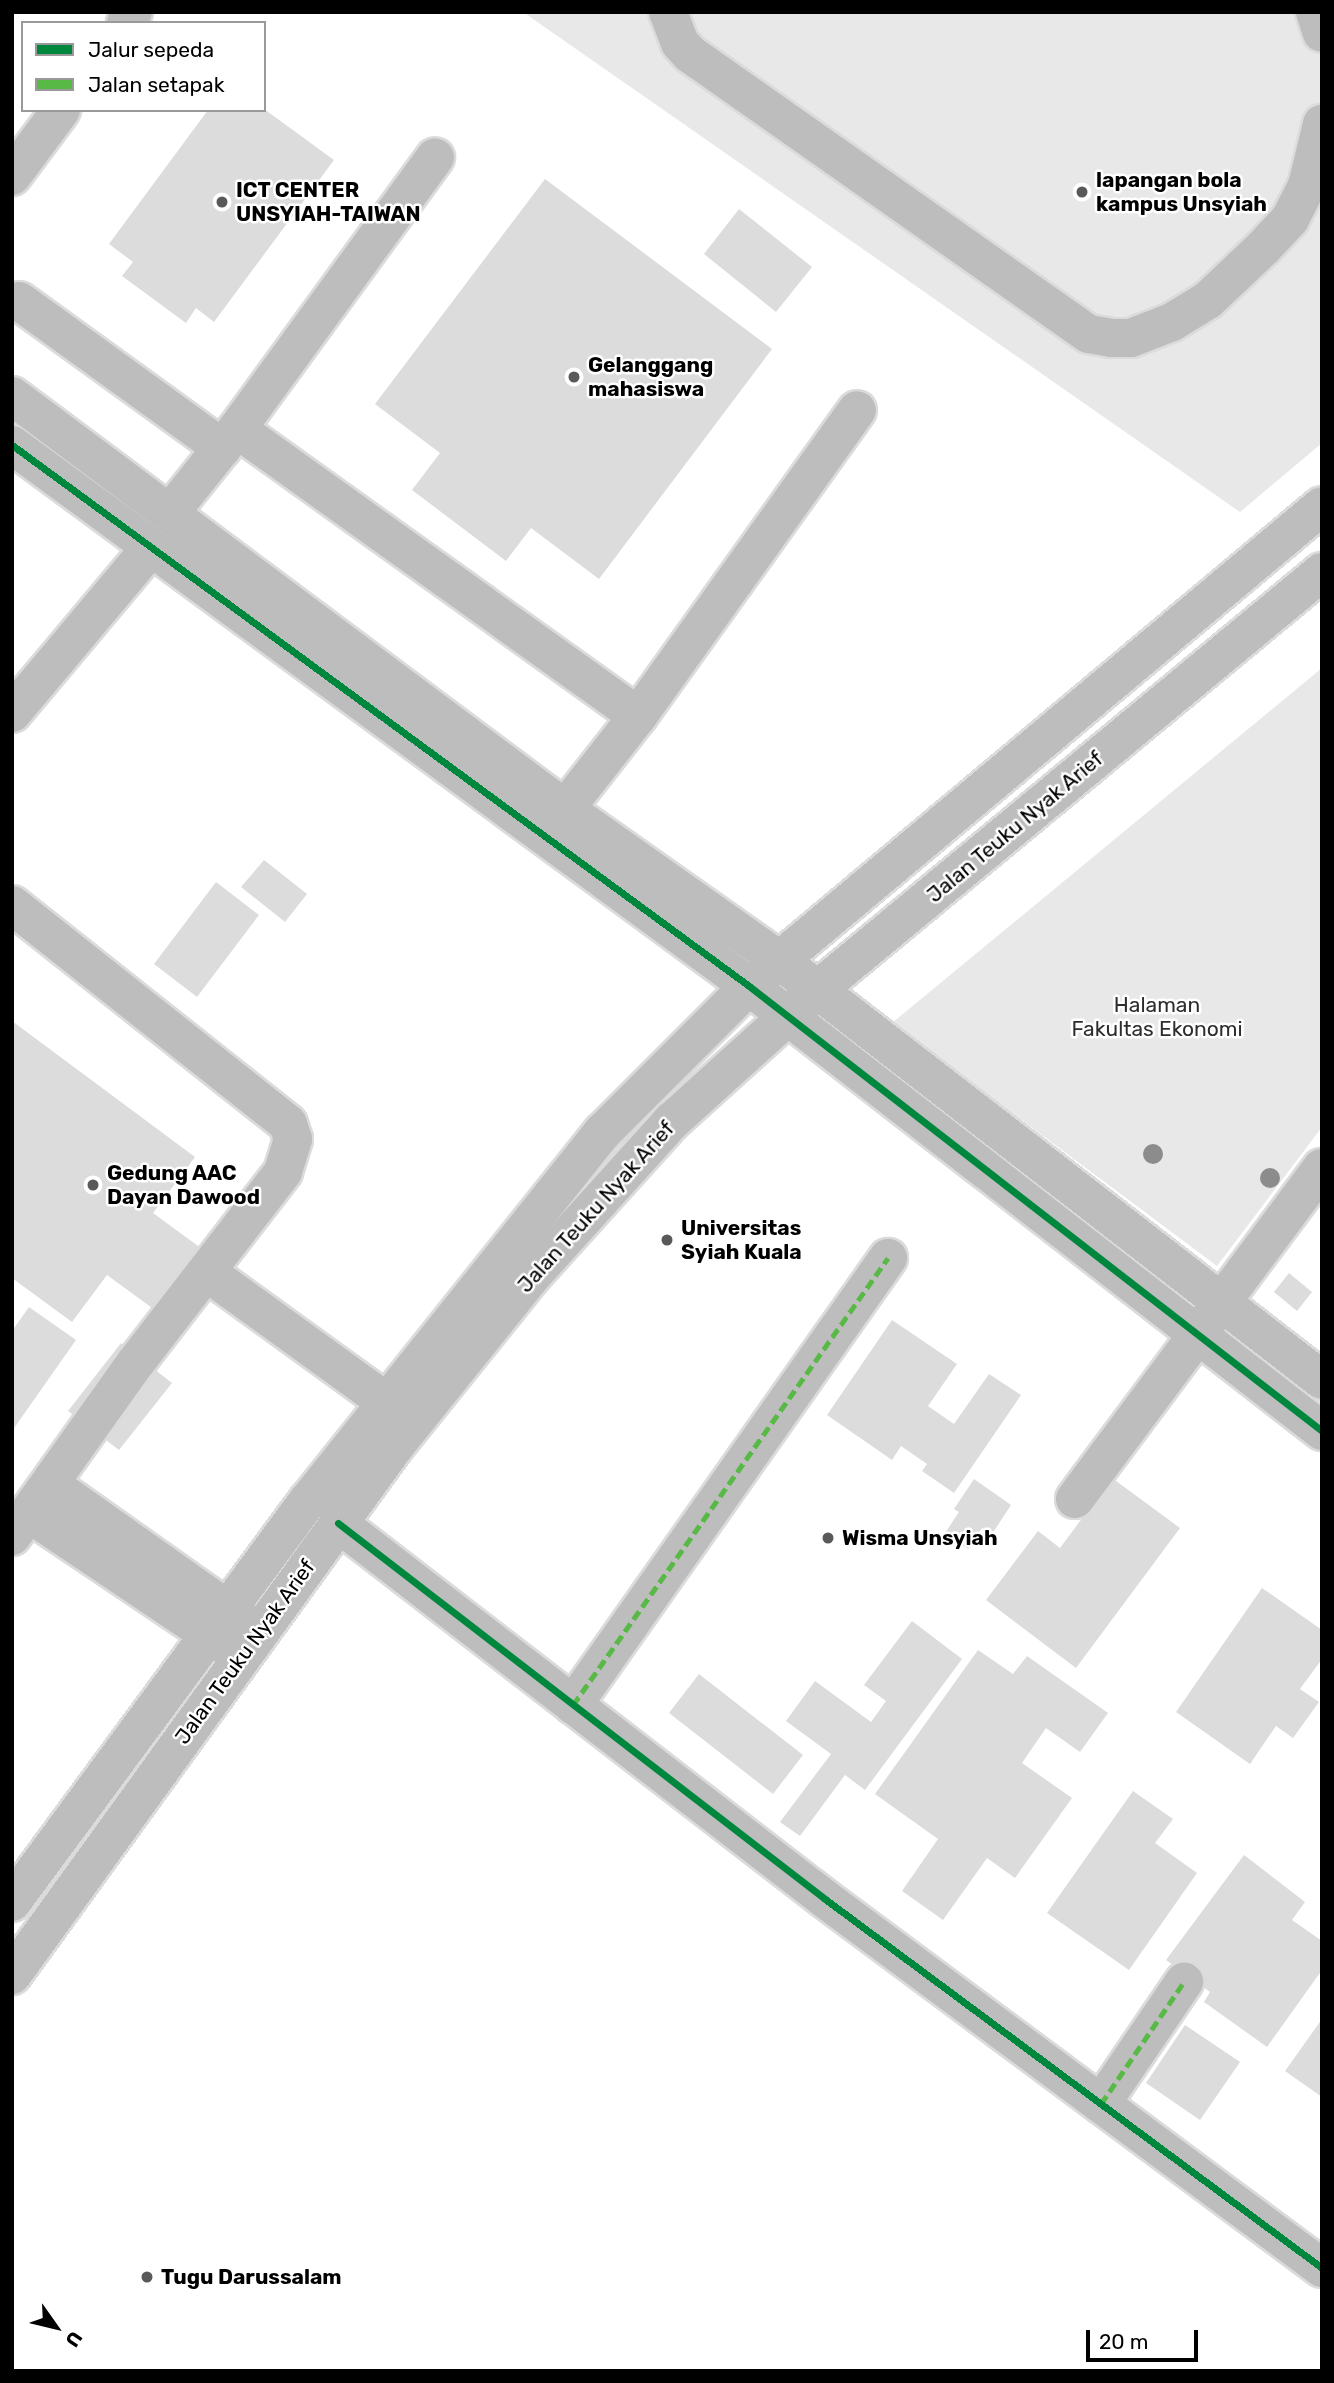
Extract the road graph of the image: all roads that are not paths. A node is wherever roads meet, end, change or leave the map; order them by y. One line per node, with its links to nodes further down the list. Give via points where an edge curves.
1 (668, 12): 5 (street, via 680,43 690,54 1089,334 1111,338 1130,338 1172,322 1208,300 1263,248 1290,219 1307,186)
2 (1315, 12): 3 (street)
3 (1322, 33)
4 (60, 112): 7 (street)
5 (1322, 124)
6 (435, 157): 11 (street)
7 (12, 176)
8 (19, 301): 11 (street)
9 (12, 396): 14 (street)
10 (857, 410): 18 (street)
11 (229, 438): 14 (street); 18 (street)
12 (12, 445): 15 (street)
13 (1322, 506): 21 (street, Jalan Teuku Nyak Arief)
14 (170, 513): 19 (street)
15 (149, 550): 17 (street); 22 (street)
16 (1322, 572): 23 (street, Jalan Teuku Nyak Arief)
17 (12, 713)
18 (638, 716): 19 (street)
19 (565, 809): 21 (street)
20 (12, 905): 27 (street, via 288,1124 293,1139 283,1172)
21 (779, 960): 22 (street, Jalan Teuku Nyak Arief); 23 (street)
22 (749, 986): 24 (street); 31 (street, Jalan Teuku Nyak Arief, via 560,1181)
23 (816, 991): 24 (street, Jalan Teuku Nyak Arief); 28 (street)
24 (790, 1019): 29 (street); 35 (street, Jalan Teuku Nyak Arief, via 672,1121 600,1199 521,1289)
25 (1322, 1168): 28 (street)
26 (888, 1258): 37 (street)
27 (208, 1273): 31 (street); 34 (street, via 136,1362)
28 (1222, 1303): 29 (street); 30 (street)
29 (1198, 1334): 32 (street); 33 (street)
30 (1322, 1380)
31 (386, 1402): 36 (street, Jalan Teuku Nyak Arief)
32 (1322, 1432)
33 (1075, 1499)
34 (31, 1511): 36 (street)
35 (338, 1524): 36 (street, Jalan Teuku Nyak Arief); 37 (street)
36 (234, 1634): 38 (street, Jalan Teuku Nyak Arief); 39 (street, Jalan Teuku Nyak Arief)
37 (573, 1705): 41 (street)
38 (12, 1902)
39 (15, 1967)
40 (1184, 1982): 41 (street)
41 (1101, 2104): 42 (street)
42 (1322, 2269)

